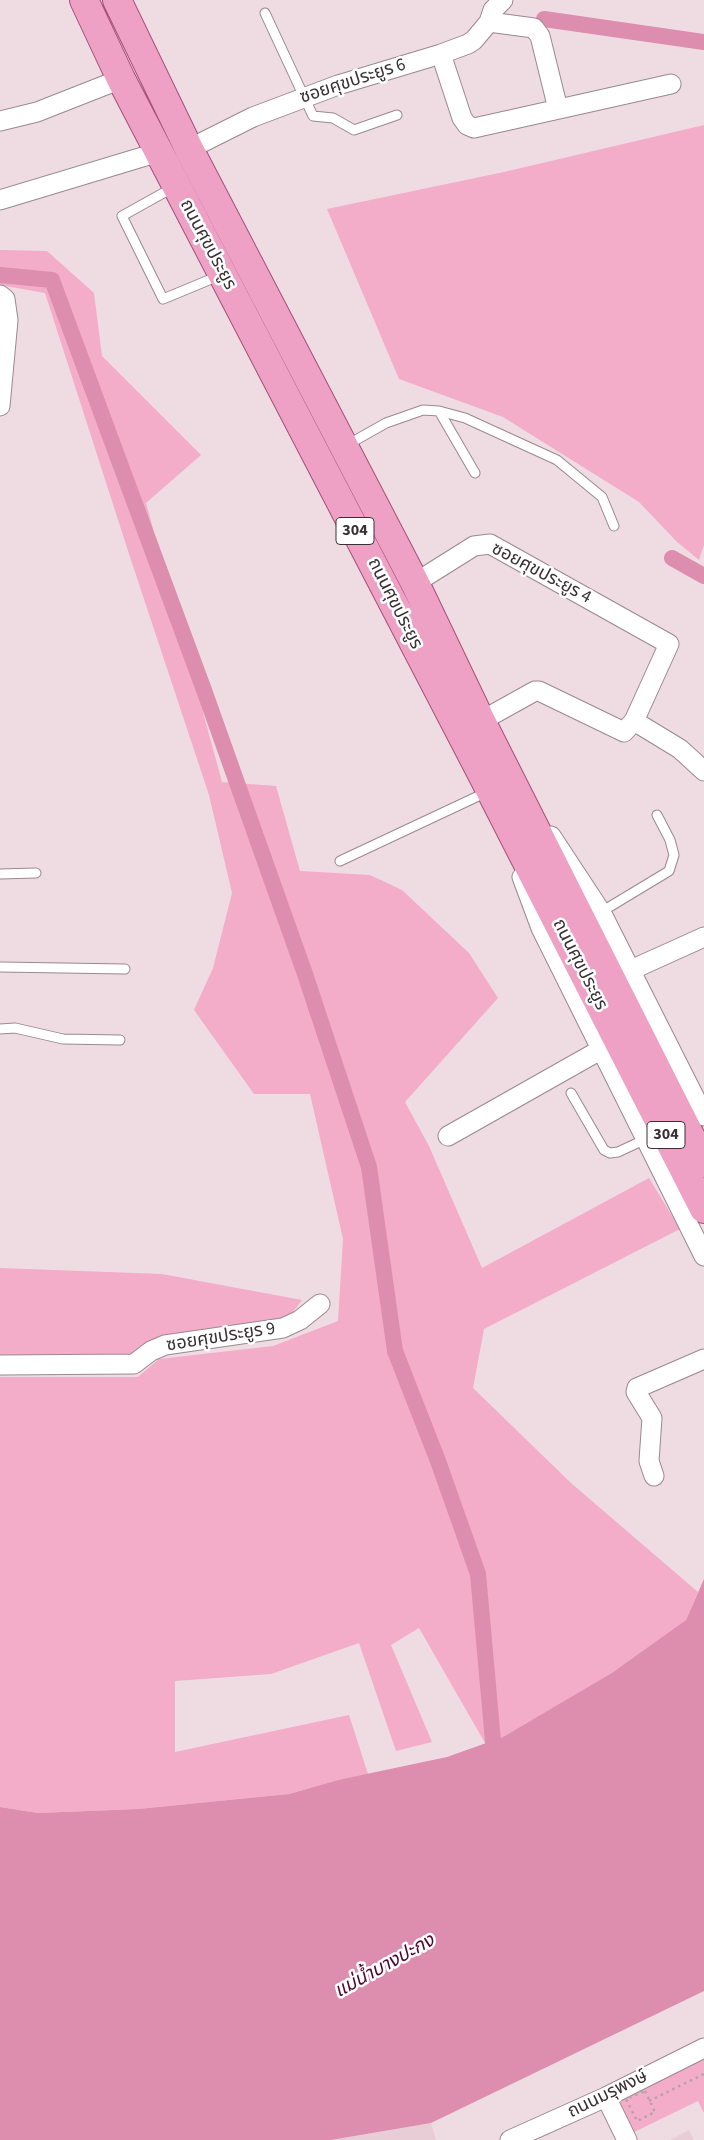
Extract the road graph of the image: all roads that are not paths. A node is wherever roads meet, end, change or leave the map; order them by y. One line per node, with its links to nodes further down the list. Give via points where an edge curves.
1 (84, 0): 7 (main road, ถนนศุขประยูร / 304)
2 (117, 0): 13 (main road, ถนนศุขประยูร / 304)
3 (503, 0): 5 (street, ซอยศุขประยูร 6, via 493,10)
4 (265, 13): 9 (lane)
5 (488, 22): 6 (street, ซอยศุขประยูร 6, via 474,40); 10 (street, via 534,28 540,36)
6 (441, 54): 9 (street, ซอยศุขประยูร 6); 10 (street, via 467,125 474,128)
7 (121, 79): 12 (street, via 36,112); 14 (main road, ถนนศุขประยูร / 304)
8 (671, 84): 10 (street)
9 (304, 98): 11 (lane, via 313,116 333,118 354,130); 13 (street, ซอยศุขประยูร 6, via 253,118)
10 (558, 110)
11 (396, 114)
12 (0, 122)
13 (189, 150): 21 (main road, ถนนศุขประยูร / 304)
14 (159, 152): 15 (main road, ถนนศุขประยูร / 304); 16 (street)
15 (176, 186): 17 (main road, ถนนศุขประยูร / 304); 17 (lane, via 122,216 163,299)
16 (0, 200)
17 (222, 274): 28 (main road, ถนนศุขประยูร / 304)
18 (0, 296): 19 (street, via 5,299 8,320)
19 (0, 406)
20 (439, 411): 21 (lane, via 423,410 386,423); 22 (lane); 23 (lane, via 464,418 557,460 602,497)
21 (344, 446): 24 (main road, ถนนศุขประยูร / 304)
22 (475, 473)
23 (614, 526)
24 (415, 583): 25 (main road, ถนนศุขประยูร / 304); 26 (street, ซอยศุขประยูร 4, via 474,546 490,544 669,644)
25 (481, 721): 26 (street, via 535,691 543,692 619,731 627,730); 28 (main road, ถนนศุขประยูร / 304)
26 (634, 721): 27 (street, via 680,749)
27 (704, 771)
28 (494, 781): 30 (lane); 33 (street); 40 (street, via 541,928); 41 (main road, ถนนศุขประยูร / 304)
29 (657, 815): 33 (lane, via 674,855 669,872)
30 (340, 861)
31 (36, 873): 32 (lane)
32 (0, 874)
33 (601, 912): 37 (street)
34 (704, 937): 37 (street)
35 (0, 967): 36 (lane)
36 (125, 969)
37 (631, 970): 43 (street)
38 (0, 1028): 39 (lane, via 15,1028 63,1039)
39 (120, 1040)
40 (602, 1048): 44 (street); 45 (street)
41 (637, 1056): 46 (main road, ถนนศุขประยูร / 304); 47 (main road, ถนนศุขประยูร / 304)
42 (571, 1093): 45 (lane, via 604,1150 618,1152)
43 (704, 1116)
44 (448, 1136)
45 (646, 1139): 48 (street)
46 (704, 1163)
47 (704, 1209)
48 (704, 1256)
49 (320, 1304): 51 (street, ซอยศุขประยูร 9, via 300,1320 283,1328 165,1345 134,1364)
50 (704, 1359): 52 (street, via 637,1388 636,1392 652,1418 649,1461)
51 (0, 1365)
52 (654, 1476)
53 (704, 2048): 54 (street, ถนนมรุพงษ์)
54 (606, 2097): 55 (street, ถนนมรุพงษ์); 56 (street)
55 (510, 2140)
56 (627, 2140)

